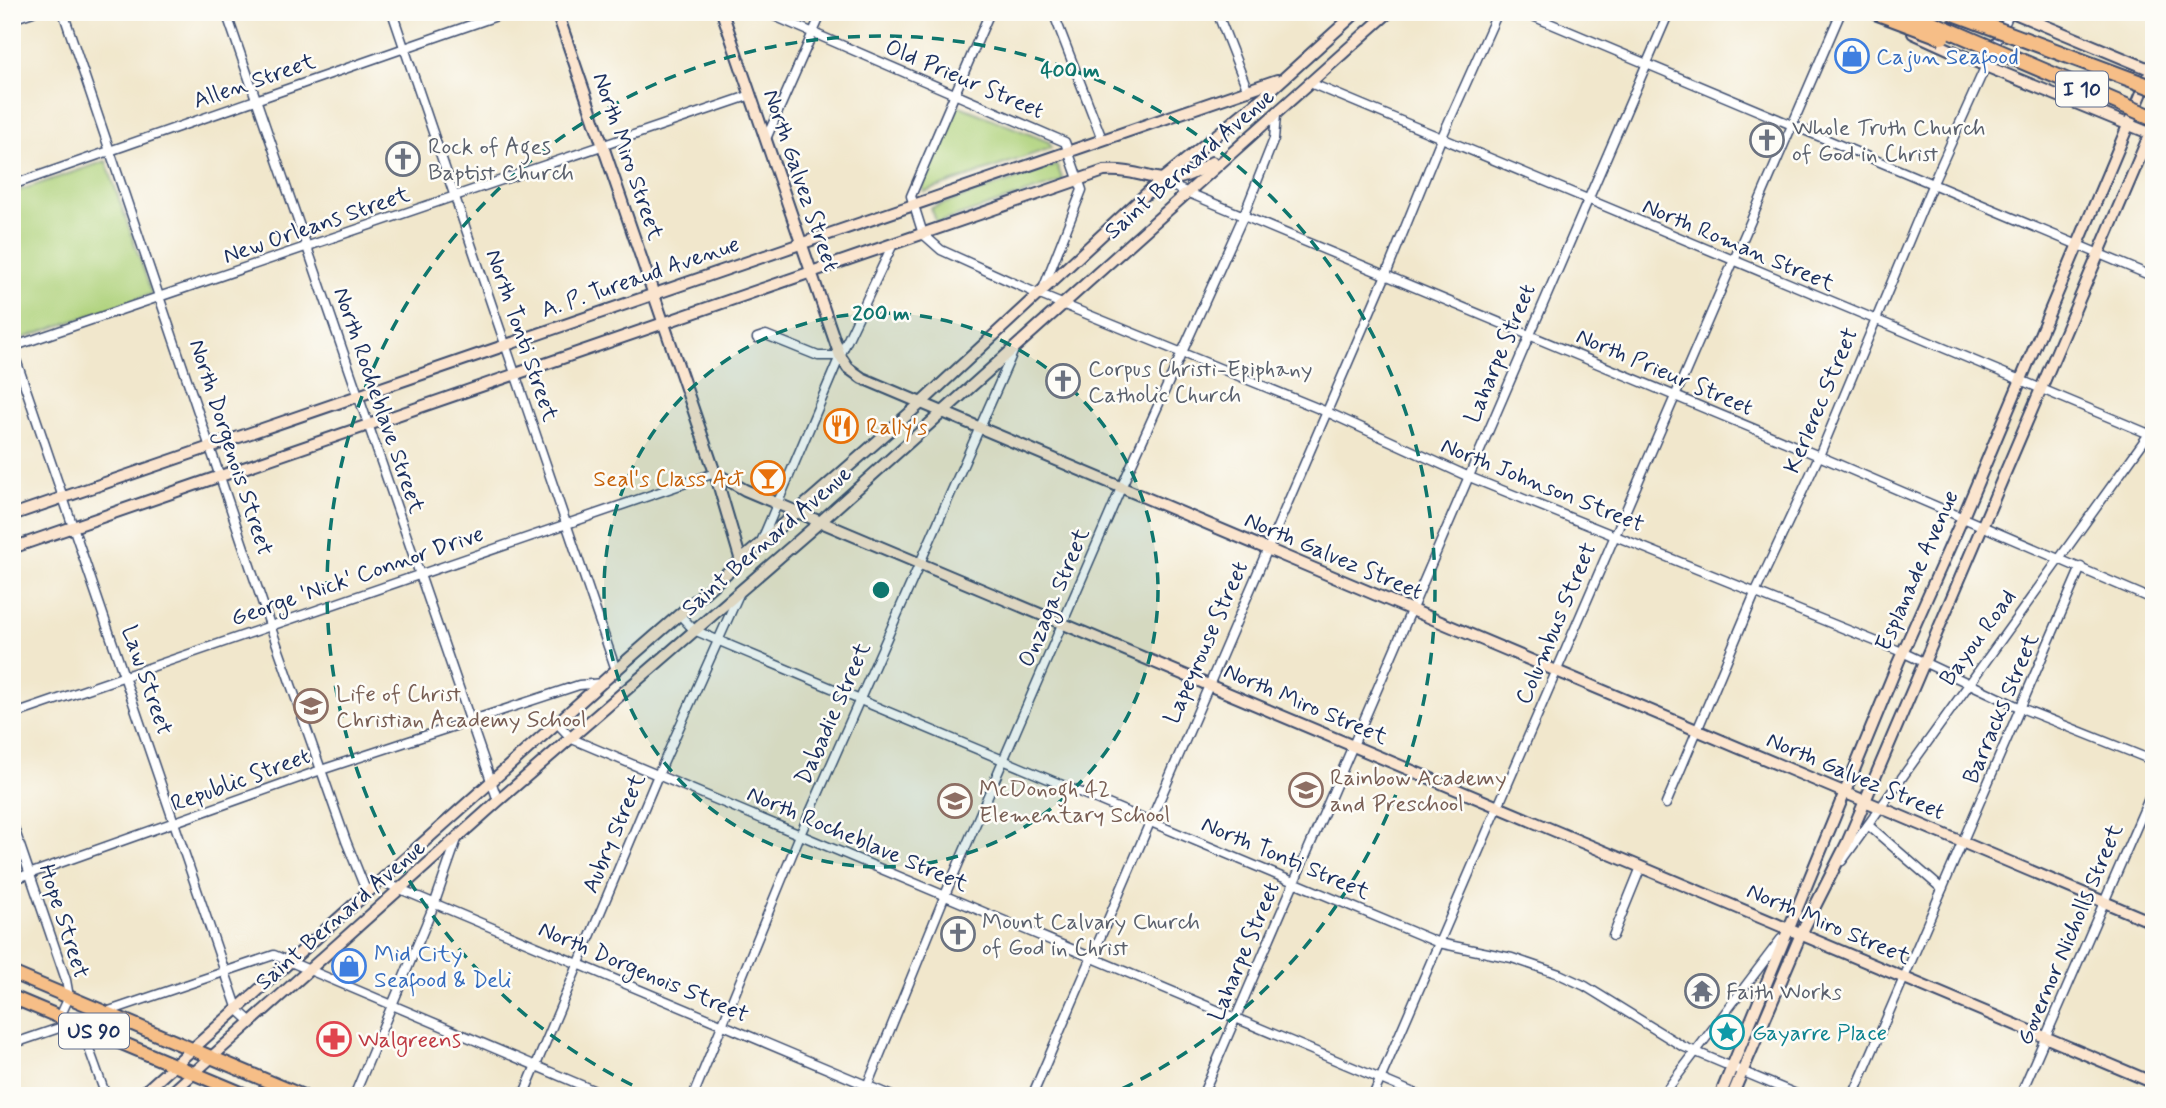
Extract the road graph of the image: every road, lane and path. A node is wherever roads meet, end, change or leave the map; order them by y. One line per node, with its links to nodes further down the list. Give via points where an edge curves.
1 (33, 12): 24 (street)
2 (63, 12): 51 (street, North Dorgenois Street)
3 (226, 12): 40 (street, North Rocheblave Street)
4 (392, 12): 26 (street, North Tonti Street)
5 (508, 12): 26 (street, Allen Street)
6 (557, 12): 50 (street, North Miro Street)
7 (722, 12): 36 (street, North Galvez Street)
8 (765, 12): 25 (street, Old Prieur Street)
9 (821, 12): 25 (street)
10 (1000, 12): 22 (street)
11 (1053, 12): 47 (street)
12 (1217, 12): 35 (street)
13 (1357, 12): 32 (street, Saint Bernard Avenue)
14 (1498, 12): 48 (street, Lapeyrouse Street)
15 (1523, 12): 29 (street)
16 (1669, 12): 29 (street, Laharpe Street)
17 (1841, 12): 44 (street, Columbus Street)
18 (1872, 12): 28 (highway, bridge); 30 (street)
19 (1907, 12): 28 (highway, I 10, bridge)
20 (1951, 12): 27 (highway, I 10, bridge)
21 (2011, 12): 30 (street, Kerlerec Street); 31 (street)
22 (989, 14): 37 (street)
23 (1383, 15): 33 (street, Saint Bernard Avenue)
24 (12, 19)
25 (812, 34): 37 (street, Old Prieur Street); 46 (street)
26 (404, 48): 40 (street, Allen Street); 58 (street, North Tonti Street)
27 (2069, 58): 34 (highway, bridge); 38 (highway, I 10, bridge)
28 (2010, 59): 42 (highway, I 10, bridge)
29 (1645, 63): 44 (street); 59 (street, Laharpe Street)
30 (1988, 67): 43 (street); 55 (street, Kerlerec Street)
31 (2153, 70): 38 (street, Esplanade Avenue)
32 (1282, 78): 35 (street, A. P. Tureaud Avenue); 39 (street, Saint Bernard Avenue)
33 (1310, 83): 41 (street, Saint Bernard Avenue); 48 (street, North Roman Street)
34 (2154, 89)
35 (1248, 90): 47 (street, A. P. Tureaud Avenue)
36 (751, 95): 46 (street, North Galvez Street); 50 (street, New Orleans Street)
37 (954, 95): 52 (street, Old Prieur Street, via 1065,142); 60 (street, via 911,196)
38 (2147, 96): 43 (street, Esplanade Avenue); 45 (street)
39 (1262, 98): 41 (street); 54 (street, Saint Bernard Avenue)
40 (256, 100): 51 (street, Allen Street); 66 (street, North Rocheblave Street)
41 (1276, 114): 49 (street, Saint Bernard Avenue); 61 (street, Onzaga Street, via 1275,139)
42 (2154, 118)
43 (2127, 124): 45 (street); 65 (street, Esplanade Avenue)
44 (1791, 127): 55 (street); 68 (street, Columbus Street)
45 (2152, 131): 67 (street, Esplanade Avenue)
46 (766, 139): 63 (street, North Galvez Street)
47 (1102, 139): 52 (street, A. P. Tureaud Avenue)
48 (1440, 139): 59 (street, North Roman Street); 70 (street, Lapeyrouse Street)
49 (1238, 145): 54 (street, via 1189,176); 57 (street, Saint Bernard Avenue)
50 (603, 146): 58 (street, New Orleans Street); 72 (street, North Miro Street)
51 (111, 151): 56 (street, Allen Street); 74 (street, North Dorgenois Street)
52 (1068, 151): 53 (street); 60 (street, A. P. Tureaud Avenue)
53 (1080, 180): 54 (street, via 1104,171 1125,170); 62 (street); 73 (street, via 1082,190)
54 (1160, 181): 57 (street, North Prieur Street); 73 (street, Saint Bernard Avenue)
55 (1933, 183): 65 (street); 76 (street, Kerlerec Street)
56 (12, 185)
57 (1187, 192): 61 (street, North Prieur Street); 75 (street, Saint Bernard Avenue)
58 (455, 197): 66 (street, New Orleans Street); 80 (street, North Tonti Street)
59 (1586, 201): 68 (street, North Roman Street); 78 (street, Laharpe Street)
60 (914, 204): 62 (street); 63 (street, A. P. Tureaud Avenue)
61 (1243, 217): 70 (street, North Prieur Street); 83 (street, Onzaga Street)
62 (923, 234): 64 (street); 73 (street, North Johnson Street, via 941,250)
63 (802, 243): 69 (street, North Galvez Street); 72 (street, A. P. Tureaud Avenue)
64 (893, 244): 69 (street); 84 (street)
65 (2077, 244): 67 (street); 86 (street, Esplanade Avenue)
66 (307, 247): 74 (street, New Orleans Street); 88 (street, North Rocheblave Street)
67 (2099, 254): 71 (street); 87 (street, Esplanade Avenue)
68 (1732, 262): 76 (street, North Roman Street); 89 (street, Columbus Street)
69 (811, 272): 77 (street); 84 (street, North Galvez Street)
70 (1385, 277): 78 (street, North Prieur Street); 91 (street, Lapeyrouse Street)
71 (2154, 277)
72 (654, 294): 77 (street, North Miro Street); 80 (street, A. P. Tureaud Avenue)
73 (1040, 295): 75 (street, North Johnson Street); 90 (street, Saint Bernard Avenue)
74 (161, 298): 81 (street, New Orleans Street); 96 (street, North Dorgenois Street)
75 (1061, 303): 82 (street, Saint Bernard Avenue); 83 (street, North Johnson Street)
76 (1875, 321): 86 (street, North Roman Street); 97 (street, Kerlerec Street)
77 (664, 323): 85 (street); 98 (street, North Miro Street)
78 (1528, 334): 89 (street, North Prieur Street); 100 (street, Laharpe Street)
79 (757, 338): 84 (street, via 766,335 818,356)
80 (506, 345): 85 (street, North Tonti Street); 88 (street, A. P. Tureaud Avenue)
81 (12, 348): 102 (street, Law Street)
82 (1014, 349): 92 (street, Saint Bernard Avenue); 94 (street, Dabadie Street)
83 (1180, 352): 91 (street, North Johnson Street); 101 (street, Onzaga Street)
84 (840, 356): 90 (street, North Galvez Street, via 867,381); 103 (street)
85 (516, 374): 93 (street); 108 (street, North Tonti Street)
86 (2020, 382): 87 (street, North Roman Street); 106 (street, Esplanade Avenue)
87 (2041, 390): 95 (street, North Roman Street); 110 (street, Esplanade Avenue)
88 (359, 396): 93 (street, North Rocheblave Street); 96 (street, A. P. Tureaud Avenue)
89 (1674, 398): 97 (street, North Prieur Street); 111 (street, Columbus Street)
90 (920, 404): 92 (street, North Galvez Street); 104 (street, Saint Bernard Avenue)
91 (1327, 412): 100 (street, North Johnson Street); 114 (street, Lapeyrouse Street)
92 (941, 413): 94 (street, North Galvez Street); 107 (street, Saint Bernard Avenue)
93 (369, 425): 99 (street); 119 (street, North Rocheblave Street)
94 (979, 428): 101 (street, North Galvez Street); 117 (street, Dabadie Street)
95 (2152, 432): 115 (street, Bayou Road)
96 (212, 446): 99 (street, North Dorgenois Street); 102 (street, A. P. Tureaud Avenue)
97 (1819, 456): 106 (street, North Prieur Street); 121 (street, Kerlerec Street)
98 (715, 473): 103 (street, North Miro Street); 108 (street, George 'Nick' Connor Drive); 116 (street, North Miro Street)
99 (222, 476): 109 (street); 126 (street, North Dorgenois Street)
100 (1467, 476): 111 (street, North Johnson Street); 123 (street, Laharpe Street)
101 (1121, 488): 114 (street, North Galvez Street); 125 (street, Onzaga Street)
102 (65, 497): 105 (street, A. P. Tureaud Avenue); 109 (street, Law Street)
103 (778, 504): 104 (street, North Miro Street); 112 (street)
104 (798, 512): 107 (street, North Miro Street); 112 (street, Saint Bernard Avenue)
105 (12, 515)
106 (1963, 517): 110 (street, North Prieur Street); 129 (street, Esplanade Avenue)
107 (820, 522): 117 (street, North Miro Street); 120 (street, Saint Bernard Avenue)
108 (567, 524): 119 (street, George 'Nick' Connor Drive); 131 (street, North Tonti Street)
109 (75, 526): 113 (street); 133 (street, Law Street)
110 (1983, 526): 115 (street, North Prieur Street); 130 (street, Esplanade Avenue)
111 (1614, 535): 121 (street, North Johnson Street); 132 (street, Columbus Street)
112 (759, 546): 116 (street, Saint Bernard Avenue)
113 (12, 548)
114 (1267, 550): 123 (street, North Galvez Street); 136 (street, Lapeyrouse Street)
115 (2058, 557): 118 (street, North Prieur Street); 135 (street, Bayou Road)
116 (741, 561): 124 (street, Saint Bernard Avenue)
117 (919, 563): 125 (street, North Miro Street); 137 (street, Dabadie Street)
118 (2081, 568): 122 (street, North Prieur Street); 138 (street, Barracks Street)
119 (420, 573): 126 (street, George 'Nick' Connor Drive); 140 (street, North Rocheblave Street)
120 (743, 587): 127 (street, Saint Bernard Avenue); 128 (street, Aubry Street)
121 (1756, 591): 129 (street, North Johnson Street); 142 (street, Kerlerec Street)
122 (2154, 600)
123 (1410, 610): 132 (street, North Galvez Street); 144 (street, Laharpe Street)
124 (680, 615): 127 (street, North Tonti Street); 131 (street, Saint Bernard Avenue)
125 (1063, 624): 136 (street, North Miro Street); 145 (street, Onzaga Street)
126 (270, 625): 133 (street, George 'Nick' Connor Drive); 147 (street, North Dorgenois Street)
127 (694, 629): 128 (street, North Tonti Street); 143 (street, Saint Bernard Avenue)
128 (717, 640): 137 (street, North Tonti Street); 148 (street, Aubry Street)
129 (1902, 652): 130 (street, North Johnson Street); 151 (street, Esplanade Avenue)
130 (1923, 661): 135 (street, North Johnson Street); 153 (street, Esplanade Avenue)
131 (616, 670): 134 (street, Saint Bernard Avenue)
132 (1556, 671): 142 (street, North Galvez Street); 155 (street, Columbus Street)
133 (126, 676): 139 (street, George 'Nick' Connor Drive); 159 (street, Law Street)
134 (603, 683): 140 (street, Republic Street, via 579,685); 141 (street, Saint Bernard Avenue)
135 (1967, 684): 138 (street, North Johnson Street); 156 (street, Bayou Road)
136 (1208, 685): 144 (street, North Miro Street); 157 (street, Lapeyrouse Street)
137 (859, 700): 145 (street, North Tonti Street); 161 (street, Dabadie Street)
138 (2021, 708): 146 (street, North Johnson Street); 163 (street, Barracks Street)
139 (12, 715)
140 (471, 721): 147 (street, Republic Street); 149 (street, North Rocheblave Street)
141 (557, 723): 143 (street, North Rocheblave Street); 149 (street, Saint Bernard Avenue)
142 (1698, 731): 151 (street, North Galvez Street); 154 (street, Kerlerec Street)
143 (572, 738): 148 (street, North Rocheblave Street); 152 (street, Saint Bernard Avenue)
144 (1352, 745): 155 (street, North Miro Street); 169 (street, Laharpe Street)
145 (1004, 760): 157 (street, North Tonti Street); 173 (street, Onzaga Street)
146 (2154, 761)
147 (321, 770): 159 (street, Republic Street); 172 (street, North Dorgenois Street)
148 (658, 775): 161 (street, North Rocheblave Street); 183 (street, Aubry Street)
149 (491, 782): 152 (street, North Rocheblave Street); 168 (street, Saint Bernard Avenue)
150 (2154, 788): 174 (street, Governor Nicholls Street)
151 (1843, 792): 153 (street, North Galvez Street); 177 (street, Esplanade Avenue)
152 (498, 801): 162 (street, Saint Bernard Avenue)
153 (1864, 801): 156 (street, North Galvez Street); 165 (street, Esplanade Avenue)
154 (1667, 804)
155 (1499, 807): 164 (street, North Miro Street); 180 (street, Columbus Street)
156 (1881, 808): 160 (street, Bayou Road); 163 (street, North Galvez Street)
157 (1148, 821): 169 (street, North Tonti Street); 181 (street, Lapeyrouse Street)
158 (12, 822): 166 (street, Hope Street)
159 (176, 822): 166 (street, Republic Street); 185 (street, Law Street)
160 (1868, 825): 165 (street, Bayou Road); 170 (street)
161 (800, 835): 173 (street, North Rocheblave Street); 197 (street, Dabadie Street)
162 (458, 837): 171 (street, Saint Bernard Avenue); 175 (street)
163 (1963, 842): 170 (street, Barracks Street); 174 (street, North Galvez Street)
164 (1641, 867): 177 (street, North Miro Street); 179 (street)
165 (1834, 872): 178 (street, Esplanade Avenue)
166 (30, 874): 167 (street, Republic Street); 189 (street, Hope Street)
167 (12, 880)
168 (381, 881): 171 (street, North Dorgenois Street); 172 (street, Saint Bernard Avenue)
169 (1294, 881): 180 (street, North Tonti Street); 194 (street, Laharpe Street)
170 (1942, 889): 187 (street, Barracks Street)
171 (399, 890): 175 (street, North Dorgenois Street); 184 (street, Saint Bernard Avenue)
172 (367, 893): 182 (street, Saint Bernard Avenue)
173 (945, 895): 181 (street, North Rocheblave Street); 212 (street, Onzaga Street)
174 (2104, 902): 176 (street, North Galvez Street); 200 (street, Governor Nicholls Street)
175 (433, 905): 183 (street, North Dorgenois Street); 190 (street)
176 (2154, 923)
177 (1786, 931): 178 (street, North Miro Street); 203 (street); 207 (street, Esplanade Avenue)
178 (1801, 934): 187 (street, North Miro Street); 207 (street, Esplanade Avenue)
179 (1613, 936)
180 (1439, 943): 203 (street, North Tonti Street, via 1512,958 1559,974); 210 (street, Columbus Street)
181 (1090, 957): 194 (street, North Rocheblave Street); 225 (street, Lapeyrouse Street)
182 (291, 962): 184 (street); 185 (street, via 274,955); 191 (street, Saint Bernard Avenue)
183 (578, 964): 197 (street, North Dorgenois Street); 206 (street, Aubry Street)
184 (310, 970): 190 (street); 195 (street, Saint Bernard Avenue)
185 (226, 972): 191 (street, Law Street); 192 (street)
186 (12, 973): 189 (main road, US 90)
187 (1904, 978): 200 (street, North Miro Street); 233 (street, Barracks Street)
188 (12, 997): 193 (main road, US 90)
189 (69, 997): 192 (main road, US 90); 193 (street, Hope Street)
190 (392, 1006): 206 (street); 219 (street)
191 (238, 1010): 195 (street, Law Street); 202 (street, Saint Bernard Avenue)
192 (105, 1012): 196 (street); 198 (street); 202 (main road, US 90)
193 (61, 1017): 196 (main road, US 90); 199 (street, Hope Street)
194 (1235, 1018): 210 (street, North Rocheblave Street); 226 (street, Laharpe Street)
195 (250, 1021): 204 (street, Saint Bernard Avenue)
196 (74, 1023): 198 (main road, US 90); 199 (street)
197 (724, 1025): 212 (street, North Dorgenois Street); 222 (street, Dabadie Street)
198 (88, 1028): 205 (main road, US 90); 215 (street, via 88,1046)
199 (52, 1030): 201 (street)
200 (2045, 1037): 211 (street, North Miro Street); 234 (street, Governor Nicholls Street)
201 (12, 1044)
202 (193, 1049): 204 (main road, US 90); 205 (street, Saint Bernard Avenue)
203 (1693, 1050): 207 (street, North Tonti Street); 229 (street)
204 (210, 1056): 208 (street, Saint Bernard Avenue); 209 (main road, US 90)
205 (176, 1065): 208 (main road, US 90); 216 (street, Saint Bernard Avenue)
206 (536, 1066): 220 (street, Aubry Street); 221 (street)
207 (1737, 1069): 230 (street, Esplanade Avenue); 231 (street, Esplanade Avenue); 232 (street, North Tonti Street)
208 (192, 1072): 213 (street, Saint Bernard Avenue); 214 (main road, US 90)
209 (255, 1075): 214 (main road); 218 (main road, US 90)
210 (1381, 1079): 227 (street, Columbus Street); 228 (street, North Rocheblave Street)
211 (2154, 1083)
212 (868, 1086): 223 (street, Onzaga Street); 224 (street, North Dorgenois Street)
213 (178, 1091): 217 (street, Saint Bernard Avenue)
214 (248, 1095)
215 (106, 1096)
216 (140, 1096)
217 (168, 1096)
218 (303, 1096)
219 (354, 1096)
220 (523, 1096)
221 (607, 1096)
222 (693, 1096)
223 (863, 1096)
224 (892, 1096)
225 (1032, 1096)
226 (1202, 1096)
227 (1373, 1096)
228 (1421, 1096)
229 (1662, 1096)
230 (1720, 1096)
231 (1732, 1096)
232 (1801, 1096)
233 (1853, 1096)
234 (2020, 1096)

